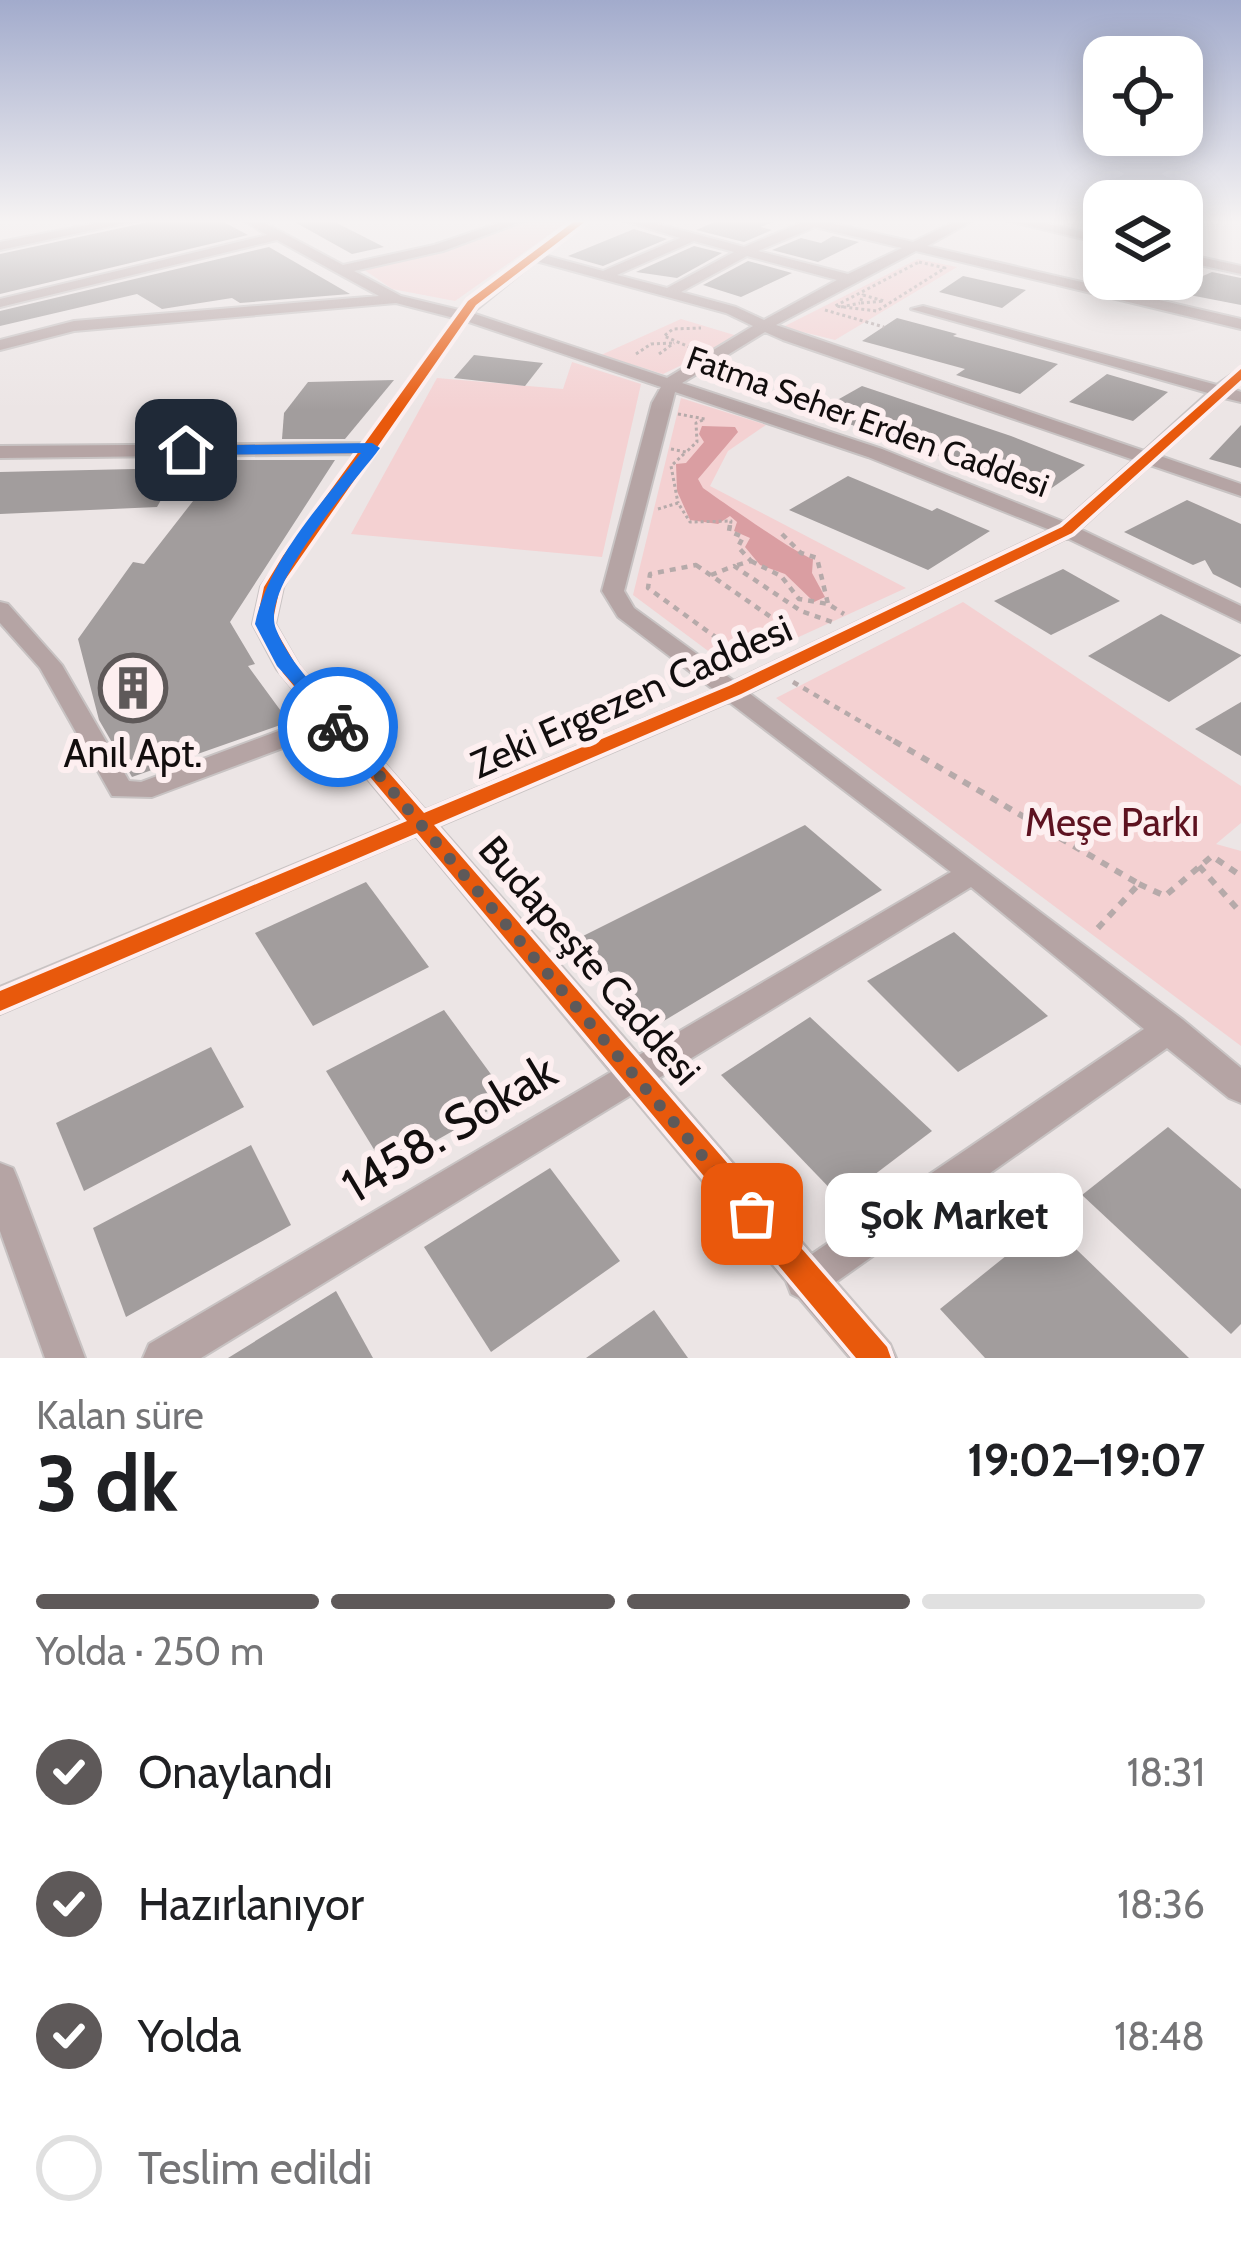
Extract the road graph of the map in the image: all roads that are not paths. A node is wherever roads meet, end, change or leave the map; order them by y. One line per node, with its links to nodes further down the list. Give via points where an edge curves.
1 (81, 283): 10 (street)
2 (365, 283): 9 (street)
3 (500, 283): 12 (street, Budapeşte Caddesi)
4 (637, 283): 8 (street)
5 (685, 283): 8 (street)
6 (842, 283): 14 (street)
7 (1065, 283): 13 (street)
8 (669, 292): 14 (street)
9 (396, 299): 12 (street, Fatma Seher Erden Caddesi); 15 (street, via 74,326)
10 (0, 303)
11 (918, 309): 18 (street)
12 (463, 315): 17 (street, Fatma Seher Erden Caddesi, via 631,370); 19 (street, Budapeşte Caddesi)
13 (1241, 324)
14 (769, 326): 17 (street); 21 (street)
15 (0, 345)
16 (1241, 373): 18 (street, Zeki Ergezen Caddesi)
17 (675, 394): 23 (street, Fatma Seher Erden Caddesi, via 863,448); 26 (street, via 650,447 613,591 626,612)
18 (1232, 395): 21 (street, Zeki Ergezen Caddesi)
19 (372, 448): 20 (street); 27 (street, Budapeşte Caddesi, via 289,559 264,624)
20 (0, 452)
21 (1146, 459): 22 (street); 23 (street, Zeki Ergezen Caddesi)
22 (1241, 490)
23 (1067, 530): 25 (street, Fatma Seher Erden Caddesi); 26 (street, Zeki Ergezen Caddesi)
24 (0, 609): 27 (street, via 50,665 121,790 143,791)
25 (1241, 615)
26 (735, 690): 28 (street, Zeki Ergezen Caddesi); 29 (street)
27 (332, 720): 28 (street, Budapeşte Caddesi)
28 (419, 823): 30 (street, Zeki Ergezen Caddesi); 32 (street, Budapeşte Caddesi)
29 (972, 873): 31 (street); 32 (street, 1458. Sokak)
30 (0, 1001)
31 (1170, 1028): 33 (street); 35 (street)
32 (635, 1072): 35 (street, Budapeşte Caddesi); 37 (street, 1458. Sokak)
33 (1241, 1088)
34 (0, 1180): 36 (street)
35 (805, 1281): 38 (street, Budapeşte Caddesi)
36 (65, 1358)
37 (163, 1358)
38 (876, 1358)

